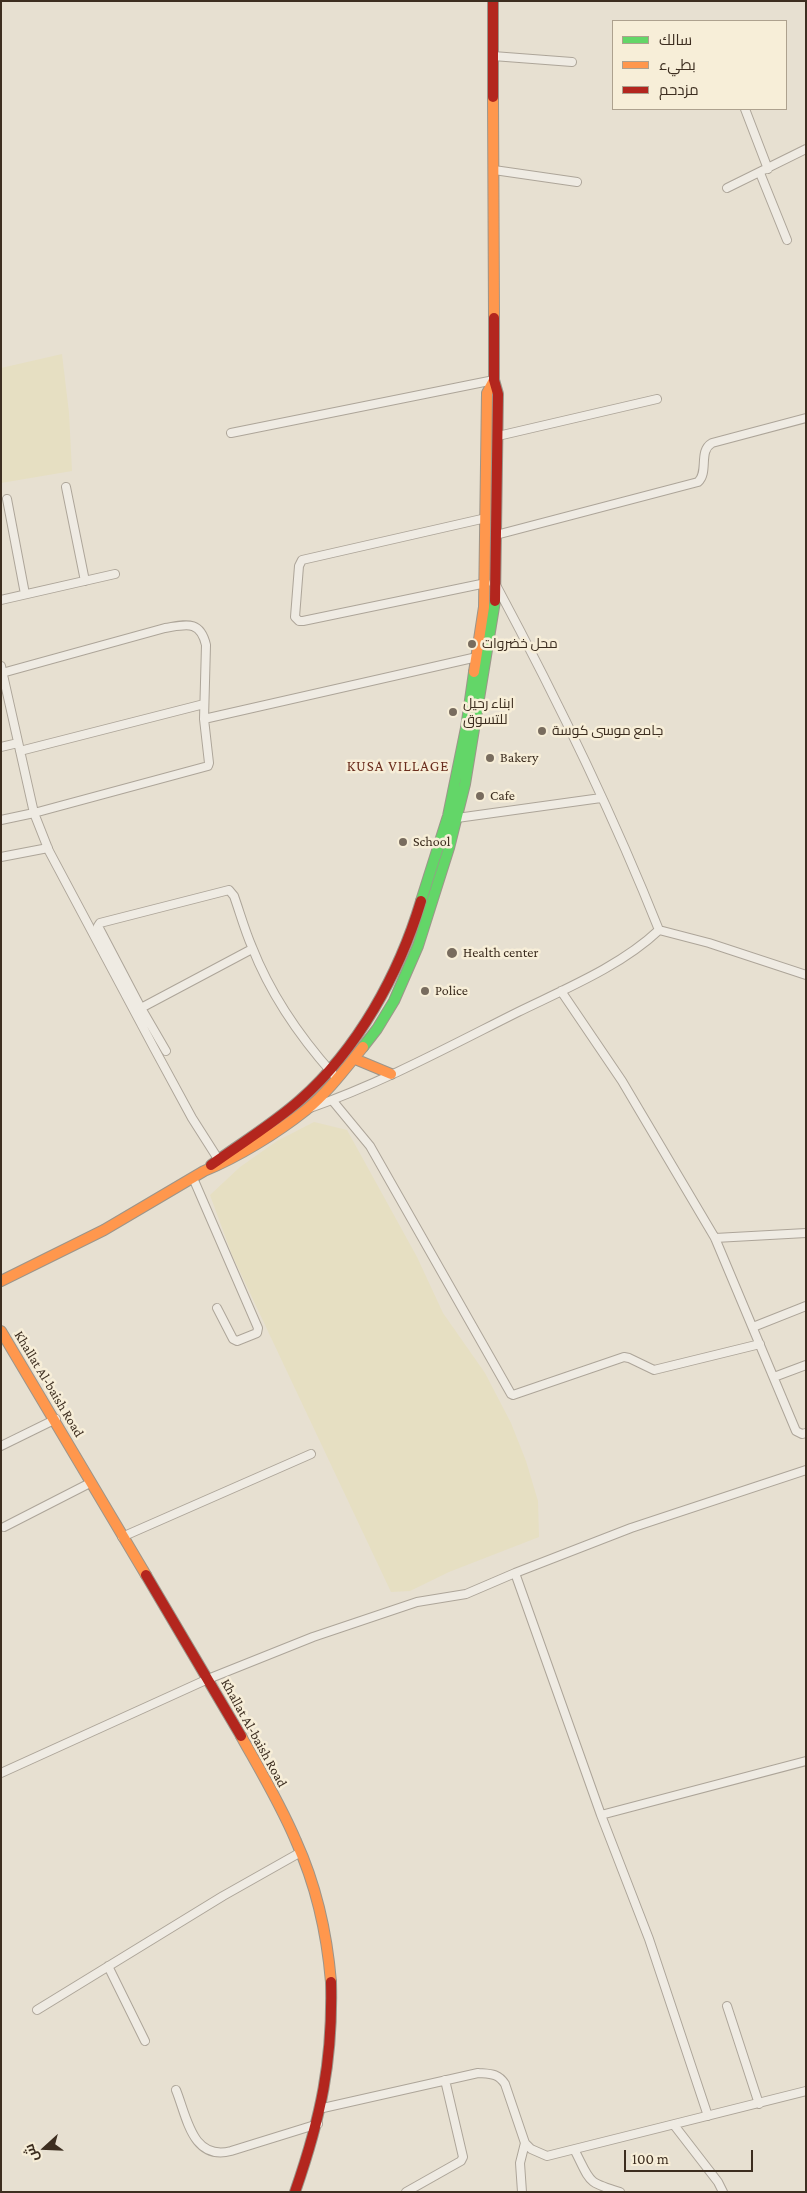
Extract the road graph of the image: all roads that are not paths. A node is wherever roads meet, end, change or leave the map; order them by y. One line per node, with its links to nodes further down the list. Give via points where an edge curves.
1 (493, 1): 2 (street)
2 (493, 56): 3 (street); 6 (street)
3 (572, 62)
4 (744, 110): 7 (street)
5 (806, 150): 7 (street)
6 (494, 170): 8 (street); 11 (street)
7 (764, 171): 9 (street); 10 (street)
8 (577, 182)
9 (726, 188)
10 (787, 240)
11 (494, 380): 14 (street); 15 (street, via 498,394); 18 (street, via 487,392)
12 (657, 398): 15 (street)
13 (806, 418): 19 (street, via 712,443 706,449 702,477 698,482)
14 (231, 433)
15 (498, 436): 19 (street)
16 (66, 486): 21 (street)
17 (7, 499): 24 (street)
18 (486, 518): 22 (street); 22 (street, via 302,560 298,566 295,618 303,621)
19 (496, 535): 23 (street)
20 (115, 574): 21 (street)
21 (85, 581): 24 (street)
22 (486, 583): 26 (street)
23 (496, 585): 26 (street); 34 (street, via 557,703)
24 (25, 594): 25 (street)
25 (1, 600)
26 (490, 607): 27 (street); 36 (street, via 467,774)
27 (477, 657): 31 (street); 38 (street)
28 (2, 670): 29 (street, via 187,624 198,628 206,645); 30 (street)
29 (204, 704): 31 (street); 33 (street)
30 (5, 708): 33 (street)
31 (204, 719): 35 (street, via 208,766)
32 (1, 747): 33 (street)
33 (19, 747): 35 (street)
34 (601, 798): 36 (street); 43 (street, via 633,864)
35 (34, 813): 37 (street); 39 (street)
36 (457, 818): 38 (street)
37 (1, 820)
38 (444, 847): 41 (street); 42 (street)
39 (48, 848): 40 (street); 57 (street, via 192,1118)
40 (1, 857)
41 (430, 874): 42 (street); 45 (street, via 411,935)
42 (440, 878): 47 (street)
43 (659, 930): 46 (street); 48 (street, via 630,954)
44 (252, 949): 49 (street); 49 (street, via 229,890 100,924 98,928); 52 (street, via 298,1031)
45 (393, 974): 47 (street); 52 (street, via 364,1025)
46 (806, 975)
47 (404, 979): 51 (street, via 381,1022)
48 (561, 991): 53 (street); 60 (street, via 622,1082)
49 (141, 1008): 50 (street)
50 (166, 1051)
51 (355, 1058): 53 (street); 54 (street)
52 (329, 1070): 54 (street); 57 (street, via 300,1100)
53 (391, 1074): 55 (street)
54 (337, 1079): 56 (street)
55 (332, 1100): 56 (street); 66 (street, via 370,1146 511,1394 624,1358 654,1370)
56 (307, 1109): 57 (street)
57 (220, 1161): 58 (street)
58 (193, 1178): 61 (street, via 104,1230); 63 (street, via 258,1328 257,1333 237,1341 233,1339)
59 (806, 1233): 60 (street)
60 (715, 1238): 64 (street)
61 (1, 1281)
62 (806, 1306): 64 (street)
63 (217, 1308)
64 (753, 1327): 66 (street)
65 (1, 1331): 69 (street, Khallat Al-baish Road)
66 (760, 1344): 68 (street)
67 (806, 1365): 68 (street)
68 (774, 1378): 70 (street, via 796,1431)
69 (56, 1419): 71 (street); 74 (street, Khallat Al-baish Road)
70 (806, 1433)
71 (1, 1446)
72 (311, 1454): 76 (street)
73 (806, 1470): 77 (street, via 631,1528)
74 (90, 1483): 75 (street); 76 (street, Khallat Al-baish Road)
75 (4, 1527)
76 (122, 1538): 78 (street, Khallat Al-baish Road)
77 (515, 1573): 78 (street, via 466,1594 417,1602); 81 (street)
78 (208, 1679): 80 (street); 82 (street, Khallat Al-baish Road, via 260,1769)
79 (806, 1761): 81 (street)
80 (1, 1773)
81 (601, 1814): 92 (street, via 649,1939)
82 (301, 1852): 83 (street); 91 (street, Khallat Al-baish Road, via 327,1946 331,1980 332,2018)
83 (108, 1966): 85 (street); 86 (street)
84 (726, 2006): 90 (street)
85 (37, 2010)
86 (145, 2041)
87 (445, 2080): 91 (street); 95 (street, via 478,2073 501,2078); 98 (street, via 463,2157)
88 (176, 2090): 93 (street, via 197,2143 212,2153 219,2154)
89 (806, 2091): 90 (street)
90 (758, 2104): 92 (street)
91 (323, 2108): 93 (street, Khallat Al-baish Road)
92 (708, 2116): 94 (street)
93 (318, 2124): 97 (street, Khallat Al-baish Road)
94 (674, 2125): 96 (street); 101 (street)
95 (525, 2143): 96 (street, via 547,2156); 99 (street, via 520,2163)
96 (575, 2151): 100 (street, via 590,2180)
97 (295, 2192)
98 (406, 2192)
99 (522, 2192)
100 (620, 2192)
101 (723, 2192)

